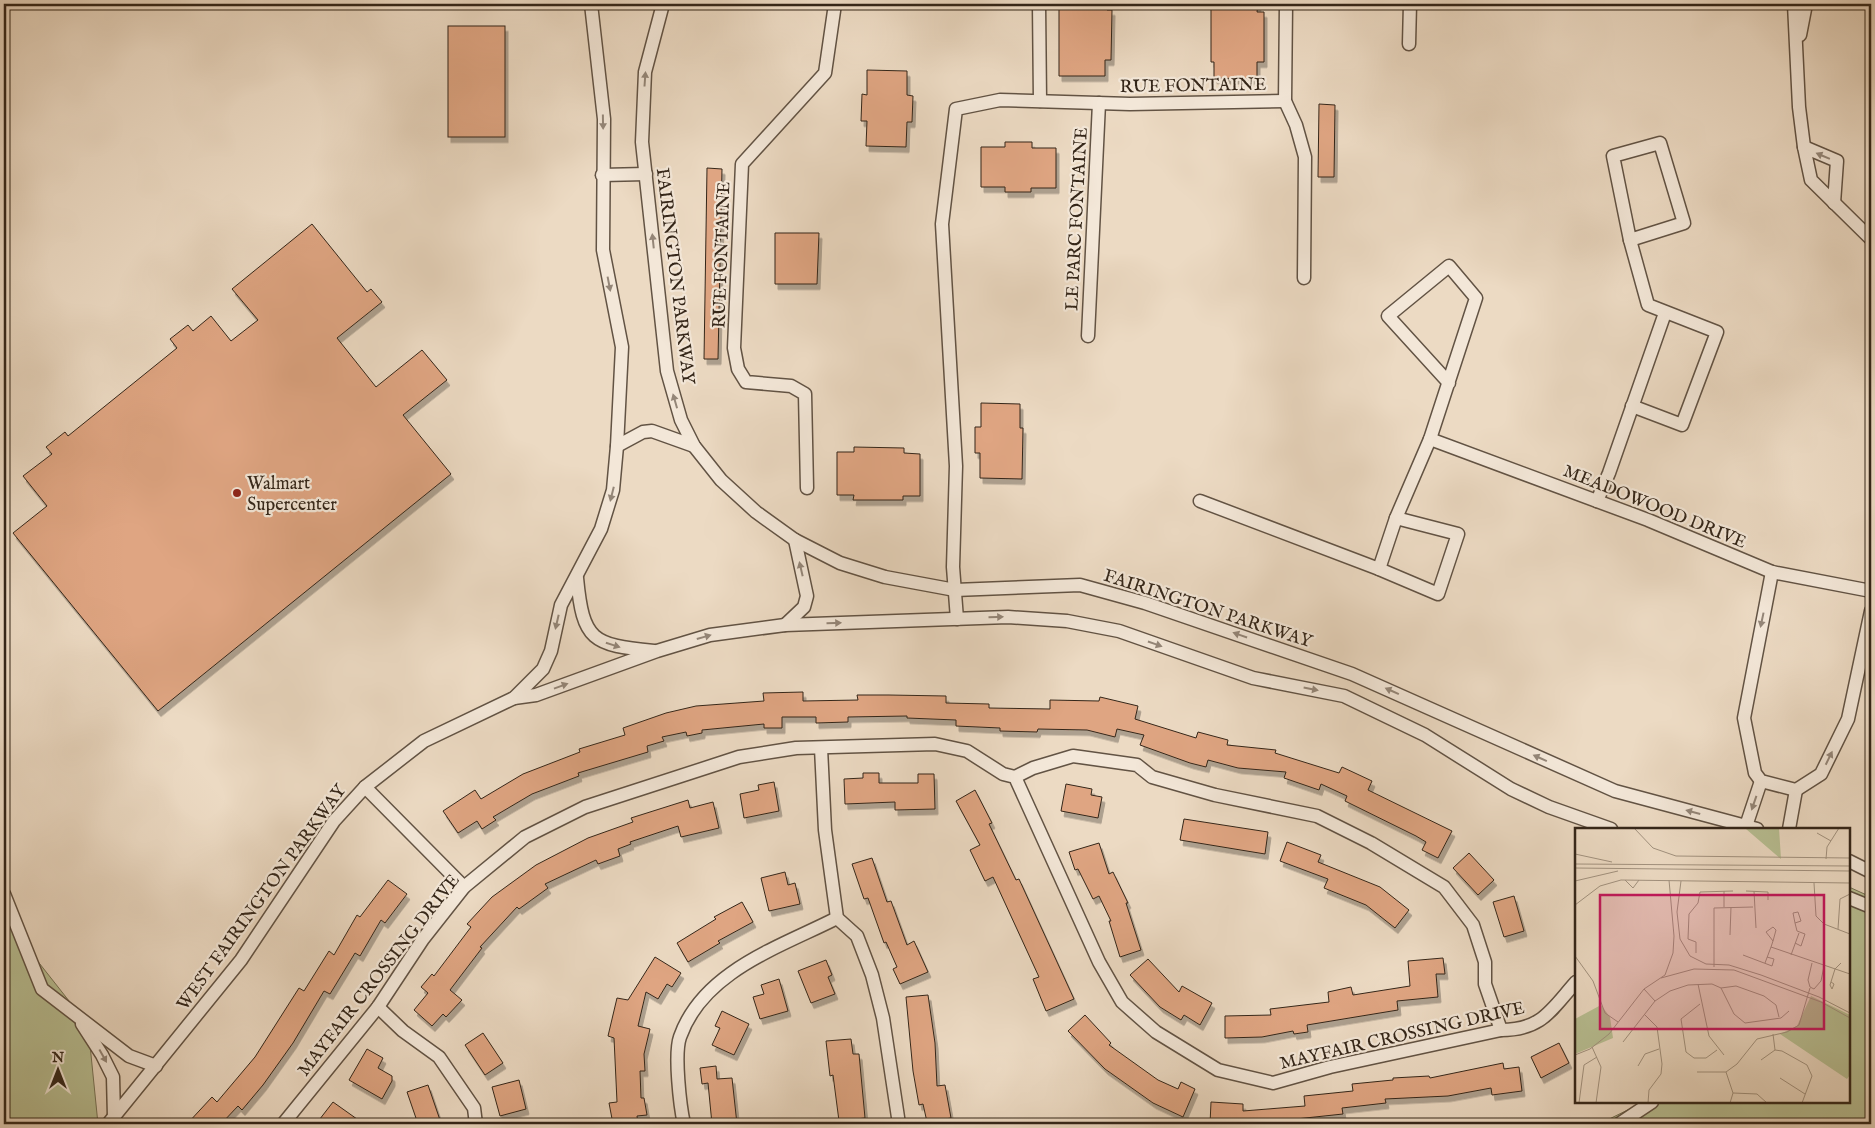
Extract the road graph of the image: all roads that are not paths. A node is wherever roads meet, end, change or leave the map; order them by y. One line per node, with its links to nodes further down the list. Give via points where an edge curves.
1 (591, 4): 15 (street, one-way to 15, via 604,119)
2 (663, 4): 16 (street, FAIRINGTON PARKWAY, one-way to 2, via 642,142 645,72)
3 (835, 4): 28 (street, RUE FONTAINE, via 825,73 742,164 734,348 738,369 746,382 791,386 805,394)
4 (1039, 4): 11 (street)
5 (1286, 4): 12 (street)
6 (1410, 4): 9 (street)
7 (1794, 4): 10 (street)
8 (1806, 4): 10 (street)
9 (1409, 44)
10 (1796, 55): 14 (street)
11 (1040, 101): 13 (street, RUE FONTAINE); 36 (street, RUE FONTAINE, via 1000,100 956,109 942,224 956,466)
12 (1285, 102): 13 (street, RUE FONTAINE); 20 (street, RUE FONTAINE, via 1305,157)
13 (1099, 103): 22 (street, LE PARC FONTAINE)
14 (1804, 147): 17 (street, via 1811,180); 17 (street, one-way to 14, via 1837,162)
15 (602, 174): 16 (street); 26 (street, one-way to 26, via 603,250 622,347)
16 (646, 174): 27 (street, FAIRINGTON PARKWAY, one-way to 16, via 681,420 667,371)
17 (1834, 203): 18 (street)
18 (1871, 239)
19 (1630, 240): 19 (street, via 1613,156 1660,143 1684,223); 21 (street, via 1648,305)
20 (1304, 278)
21 (1665, 313): 24 (street); 24 (street, via 1717,332 1682,425)
22 (1088, 336)
23 (1449, 383): 23 (street, via 1476,298 1449,266 1388,316); 25 (street)
24 (1632, 406): 30 (street)
25 (1430, 439): 30 (street, MEADOWOOD DRIVE); 31 (street)
26 (617, 446): 27 (street, via 643,432 652,431); 35 (street, WEST FAIRINGTON PARKWAY, one-way to 35, via 611,498 601,529)
27 (694, 446): 32 (street, FAIRINGTON PARKWAY, via 721,480 756,512)
28 (807, 488)
29 (1200, 501): 33 (street)
30 (1597, 501): 34 (street, MEADOWOOD DRIVE)
31 (1396, 518): 33 (street); 33 (street, via 1458,534 1438,594)
32 (795, 540): 36 (street, FAIRINGTON PARKWAY, via 840,562 885,577); 40 (street, one-way to 32, via 804,607 807,596)
33 (1379, 569)
34 (1772, 572): 37 (street, MEADOWOOD DRIVE); 45 (street, one-way to 45, via 1744,718 1755,773)
35 (577, 578): 41 (street, one-way to 41, via 584,623 595,636 612,647); 42 (street, WEST FAIRINGTON PARKWAY, one-way to 42, via 561,605 551,652 543,669)
36 (955, 590): 39 (street); 49 (street, FAIRINGTON PARKWAY, one-way to 36, via 1615,791 1352,674 1145,603 1080,585)
37 (1871, 591)
38 (1871, 611): 47 (street, one-way to 38, via 1821,774 1848,719)
39 (957, 619): 40 (street, one-way to 39); 48 (street, one-way to 48, via 1066,620 1110,629 1253,678 1344,696 1425,735 1511,789 1549,807)
40 (785, 625): 41 (street, one-way to 40, via 710,635)
41 (657, 651): 42 (street, one-way to 41, via 536,695)
42 (514, 698): 46 (street, WEST FAIRINGTON PARKWAY, via 424,741)
43 (821, 748): 44 (street, MAYFAIR CROSSING DRIVE, via 935,744 967,751 1003,774); 53 (street, MAYFAIR CROSSING DRIVE, via 796,748 739,758 585,806 525,837); 57 (street, via 825,830)
44 (1015, 777): 61 (street, via 1032,768 1073,756 1137,765 1152,777 1206,793 1317,816 1371,843 1444,887 1473,924 1485,962 1485,984); 61 (street, MAYFAIR CROSSING DRIVE, via 1099,962 1122,1002 1156,1032 1218,1070 1272,1083 1330,1067)
45 (1761, 781): 47 (street); 49 (street, one-way to 49)
46 (365, 787): 53 (street); 62 (street, WEST FAIRINGTON PARKWAY, via 334,821 241,960)
47 (1796, 790): 50 (street)
48 (1609, 828)
49 (1749, 828)
50 (1789, 828)
51 (1850, 861): 52 (street)
52 (1871, 872)
53 (464, 887): 59 (street, MAYFAIR CROSSING DRIVE, via 423,939)
54 (4, 894): 60 (street, via 42,989)
55 (1850, 898): 56 (street)
56 (1871, 907)
57 (837, 918): 67 (street, via 738,967 701,997 679,1038 679,1099); 68 (street, via 858,936 872,975 883,1018)
58 (1575, 983): 61 (street, MAYFAIR CROSSING DRIVE, via 1542,1020 1516,1030)
59 (378, 1007): 65 (street, MAYFAIR CROSSING DRIVE); 66 (street, via 438,1057 474,1108)
60 (76, 1015): 62 (street, via 129,1056); 64 (street, one-way to 64, via 113,1076)
61 (1501, 1030)
62 (156, 1066): 64 (street, WEST FAIRINGTON PARKWAY)
63 (1650, 1103): 69 (street)
64 (111, 1120)
65 (283, 1124)
66 (476, 1124)
67 (684, 1124)
68 (899, 1124)
69 (1619, 1124)

